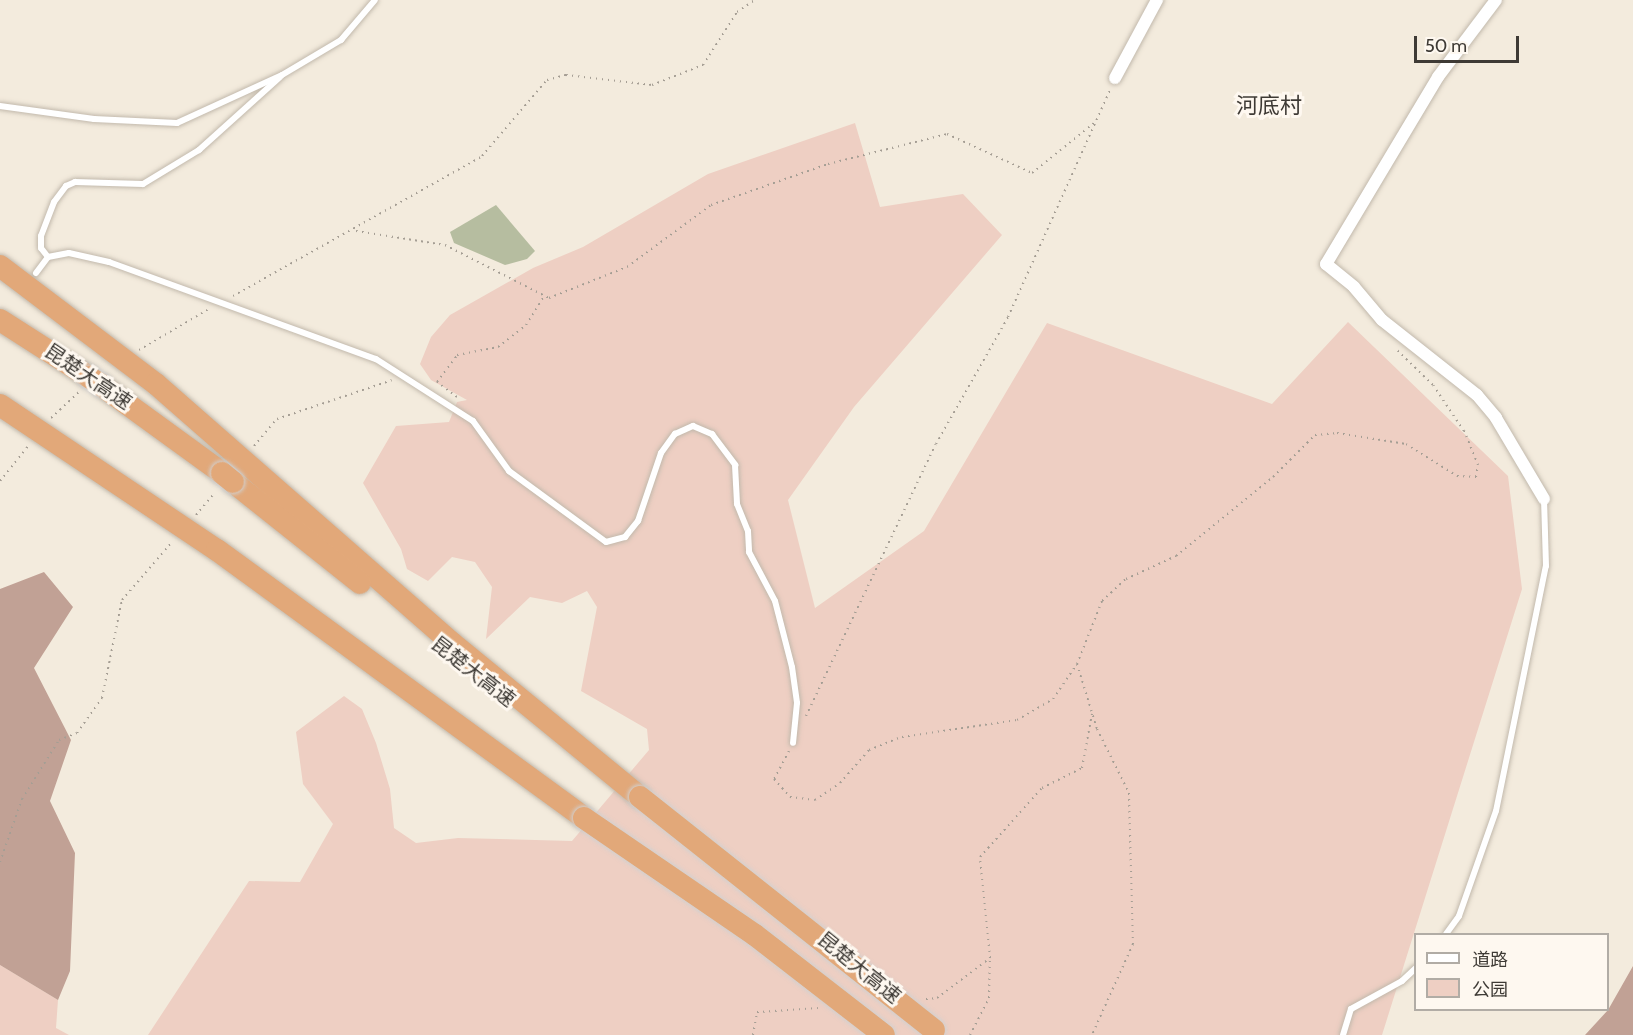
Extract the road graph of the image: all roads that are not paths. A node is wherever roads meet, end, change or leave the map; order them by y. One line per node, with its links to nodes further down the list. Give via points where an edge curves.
1 (375, 0): 4 (lane, via 341,40)
2 (1157, 0): 5 (street)
3 (1496, 0): 12 (street, via 1438,77 1326,264 1354,287 1382,320 1477,395 1497,418)
4 (282, 75): 6 (lane, via 177,123 94,119); 7 (lane, via 199,150 143,184 75,182 66,186 54,202 41,236 40,248)
5 (1115, 78)
6 (0, 106)
7 (48, 257): 9 (lane); 13 (lane, via 88,256 225,301 376,359 473,421 508,471 606,542 625,537 638,521 661,453 675,434 693,426 712,434 735,465 736,504 748,531 748,552 775,601 797,703)
8 (0, 266): 14 (highway, via 156,384 452,643)
9 (36, 273)
10 (0, 320): 14 (highway, 昆楚大高速, via 95,380 524,713)
11 (0, 405): 18 (highway, 昆楚大高速, bridge, via 217,550 584,818 755,935)
12 (1544, 499): 15 (lane, via 1546,566 1496,811 1459,916)
13 (793, 743)
14 (640, 797): 17 (highway, 昆楚大高速, bridge)
15 (1447, 933)
16 (1414, 970): 19 (lane, via 1402,981 1351,1009)
17 (937, 1033)
18 (884, 1035)
19 (1343, 1035)

